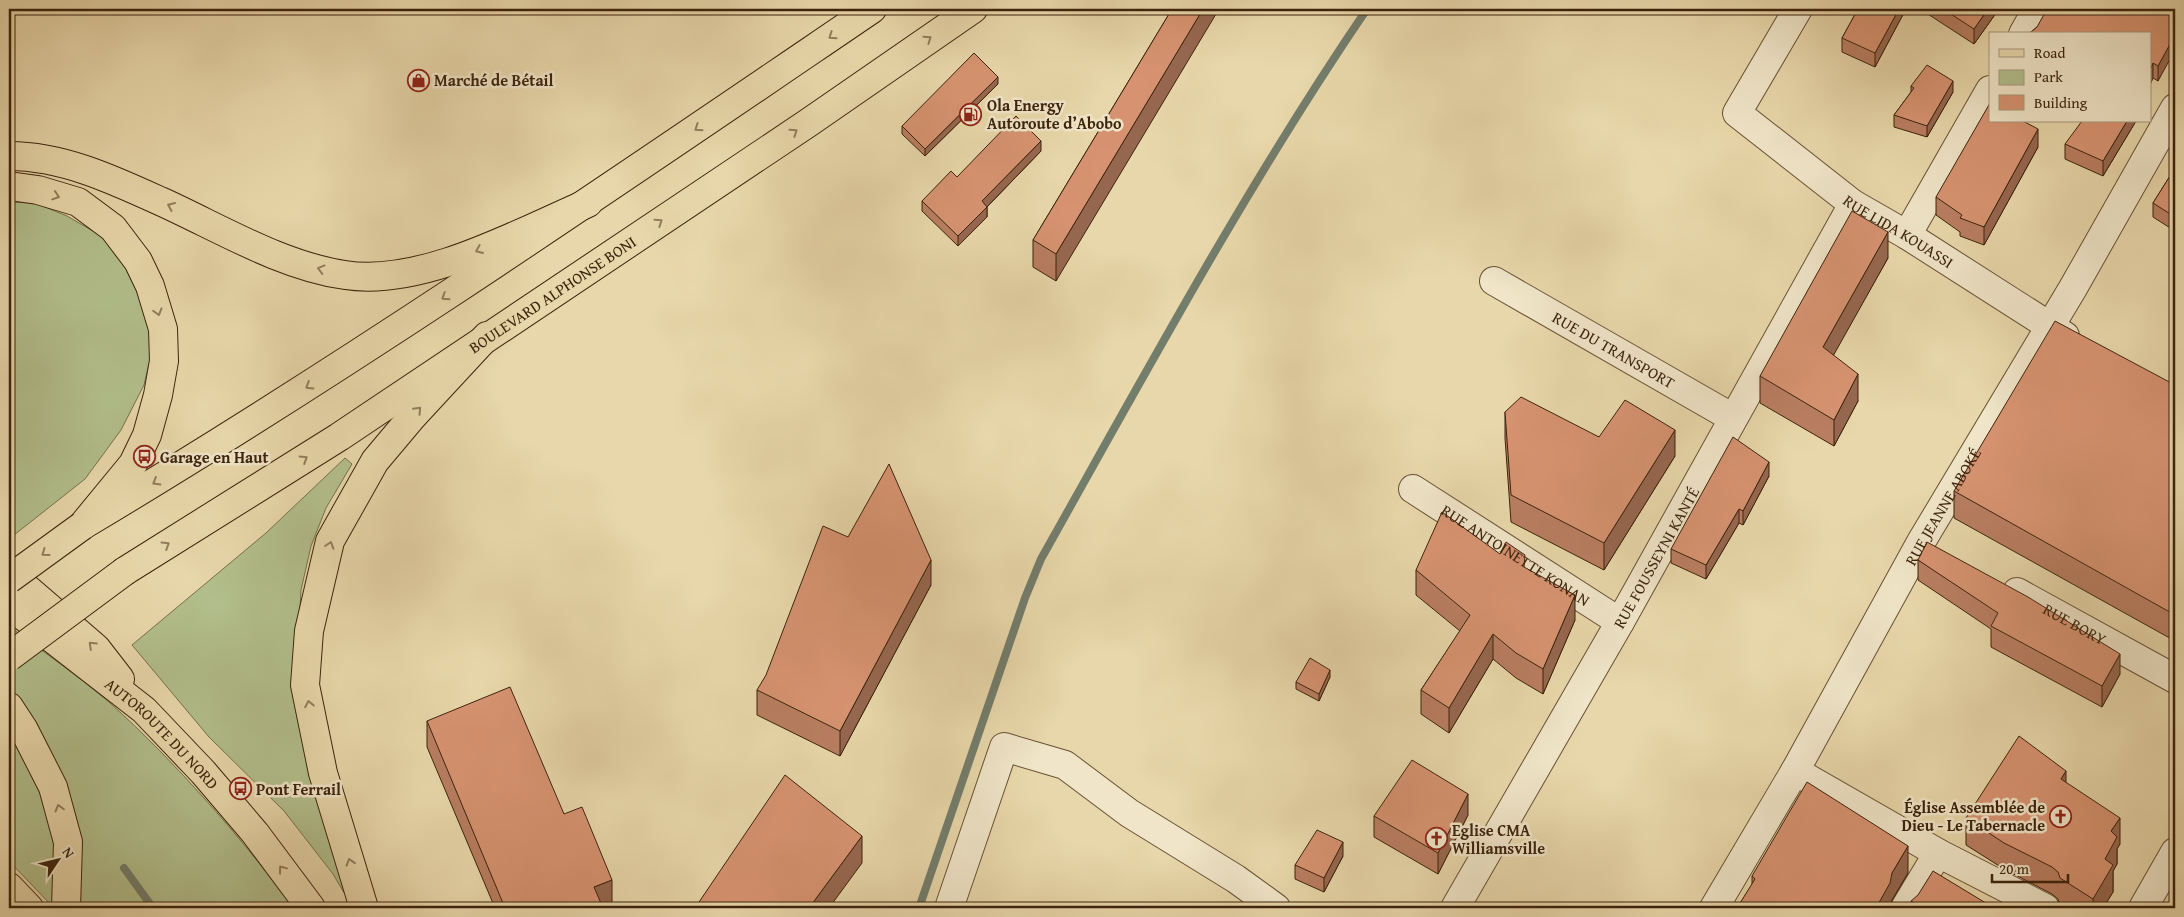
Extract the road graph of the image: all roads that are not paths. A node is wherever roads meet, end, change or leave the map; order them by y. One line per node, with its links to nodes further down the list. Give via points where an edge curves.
1 (872, 9): 10 (main road, one-way to 10)
2 (973, 9): 15 (main road, BOULEVARD ALPHONSE BONI, one-way to 2)
3 (1798, 9): 11 (street, RUE LIDA KOUASSI, via 1737,113)
4 (2037, 9): 5 (street)
5 (2024, 32)
6 (1989, 92): 12 (street)
7 (2175, 108): 14 (street, RUE JEANNE ABOKÉ)
8 (9, 156): 10 (main road, one-way to 8, via 465,256 420,270 386,276 345,276 287,260 79,168 24,156)
9 (9, 186): 19 (main road, one-way to 19, via 38,190 78,202 113,228 138,261 162,329 164,361 148,436 132,464)
10 (588, 203): 19 (main road, one-way to 19, via 364,351)
11 (1853, 204): 12 (street, RUE LIDA KOUASSI); 17 (street, RUE FOUSSEYNI KANTÉ)
12 (1906, 235): 14 (street, RUE LIDA KOUASSI)
13 (1494, 281): 17 (street, RUE DU TRANSPORT)
14 (2049, 327): 16 (street, RUE LIDA KOUASSI); 20 (street, RUE JEANNE ABOKÉ)
15 (487, 336): 27 (main road, BOULEVARD ALPHONSE BONI, one-way to 15, bridge, via 125,571 339,437); 38 (main road, one-way to 15, via 323,773 305,685 309,631 330,541 375,461)
16 (2083, 345)
17 (1733, 418): 26 (street, RUE FOUSSEYNI KANTÉ)
18 (1413, 488): 26 (street, RUE ANTOINETTE KONAN)
19 (82, 526): 23 (main road, one-way to 23, bridge)
20 (1921, 542): 21 (street); 31 (street, RUE JEANNE ABOKÉ)
21 (1946, 555)
22 (9, 573): 30 (main road, one-way to 22, via 96,648)
23 (9, 579)
24 (1995, 581): 28 (street, RUE BORY)
25 (9, 605): 30 (main road, AUTOROUTE DU NORD)
26 (1620, 622): 41 (street, RUE FOUSSEYNI KANTÉ)
27 (9, 657)
28 (2175, 679)
29 (9, 707): 36 (main road, one-way to 29, via 68,842 53,787)
30 (144, 710): 37 (main road, AUTOROUTE DU NORD, one-way to 30, via 255,833)
31 (1795, 770): 33 (street); 42 (street, RUE JEANNE ABOKÉ)
32 (2175, 852): 45 (street)
33 (1938, 853): 43 (street); 44 (street)
34 (9, 887): 35 (main road)
35 (29, 908)
36 (66, 908)
37 (311, 908)
38 (364, 908)
39 (949, 908): 40 (street, via 1004,747 1065,765 1129,813 1236,879)
40 (1276, 908)
41 (1455, 908)
42 (1714, 908)
43 (1905, 908)
44 (2045, 908)
45 (2143, 908)

